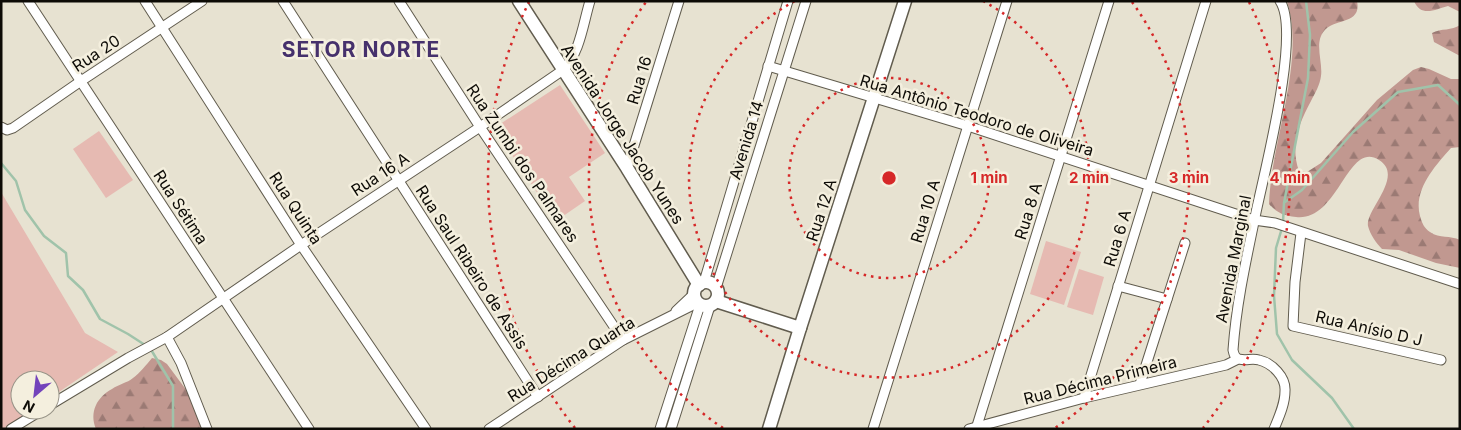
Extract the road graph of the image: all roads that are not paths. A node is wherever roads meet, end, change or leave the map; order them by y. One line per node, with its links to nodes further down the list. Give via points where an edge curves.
1 (28, 1): 20 (street, Rua Sétima)
2 (145, 1): 16 (street, Rua Quinta)
3 (202, 1): 16 (street, Rua 20)
4 (283, 1): 27 (street, Rua Saul Ribeiro de Assis)
5 (399, 1): 23 (street, Rua Zumbi dos Palmares)
6 (519, 1): 18 (street, Avenida Jorge Jacob Yunes)
7 (590, 1): 18 (street, Rua 16 A, via 574,54)
8 (680, 1): 26 (street, Rua 16)
9 (788, 1): 17 (street, Avenida 14)
10 (806, 1): 19 (street, Avenida 14)
11 (905, 1): 21 (street, Rua 12 A)
12 (1006, 1): 22 (street, Rua 10 A)
13 (1109, 1): 25 (street, Rua 8 A)
14 (1206, 1): 28 (street, Rua 6 A)
15 (1280, 1): 29 (street, Avenida Marginal, via 1288,33 1284,68 1273,139)
16 (162, 27): 20 (street, Rua 20); 32 (street, Rua Quinta)
17 (768, 66): 19 (street, Rua Antônio Teodoro de Oliveira); 35 (street, Avenida 14)
18 (563, 70): 23 (street, Rua 16 A); 26 (street, Avenida Jorge Jacob Yunes)
19 (784, 70): 21 (street, Rua Antônio Teodoro de Oliveira); 35 (street, Avenida 14)
20 (81, 81): 24 (street, Rua 20, via 14,128); 36 (street, Rua Sétima)
21 (874, 98): 22 (street, Rua Antônio Teodoro de Oliveira); 38 (street, Rua 12 A)
22 (968, 126): 25 (street, Rua Antônio Teodoro de Oliveira); 57 (street, Rua 10 A)
23 (480, 127): 27 (street, Rua 16 A); 40 (street, Rua Zumbi dos Palmares)
24 (4, 128)
25 (1060, 157): 28 (street, Rua Antônio Teodoro de Oliveira); 48 (street, Rua 8 A)
26 (627, 168): 35 (street, Avenida Jorge Jacob Yunes)
27 (398, 180): 32 (street, Rua 16 A); 44 (street, Rua Saul Ribeiro de Assis)
28 (1149, 184): 29 (street, Rua Antônio Teodoro de Oliveira); 34 (street, Rua 6 A)
29 (1254, 220): 30 (street, Rua Antônio Teodoro de Oliveira); 41 (street, Avenida Marginal, via 1234,336 1234,356)
30 (1301, 233): 33 (street, Rua Antônio Teodoro de Oliveira); 42 (street, Rua Anísio D J, via 1293,326)
31 (1185, 243): 37 (street)
32 (301, 245): 36 (street, Rua 16 A); 52 (street, Rua Quinta)
33 (1460, 284)
34 (1118, 286): 37 (street); 45 (street, Rua 6 A)
35 (704, 296): 38 (street); 40 (street, Rua Décima Quarta); 54 (street, Avenida 14); 55 (street, Avenida 14)
36 (223, 298): 39 (street, Rua 16 A); 51 (street, Rua Sétima)
37 (1167, 299): 43 (street)
38 (800, 328): 56 (street, Rua 12 A)
39 (167, 337): 46 (street, Rua 16 A); 50 (street)
40 (623, 340): 44 (street, Rua Décima Quarta)
41 (1238, 359): 43 (street, Rua Décima Primeira, via 1226,365); 58 (street, via 1261,360 1282,377 1286,389 1284,402)
42 (1441, 360)
43 (1140, 384): 45 (street, Rua Décima Primeira)
44 (538, 397): 53 (street, Rua Décima Quarta)
45 (1084, 398): 48 (street, Rua Décima Primeira)
46 (60, 399)
47 (26, 420): 49 (street)
48 (973, 428)
49 (11, 429)
50 (207, 429)
51 (310, 429)
52 (426, 429)
53 (489, 429)
54 (660, 429)
55 (671, 429)
56 (769, 429)
57 (873, 429)
58 (1274, 429)

